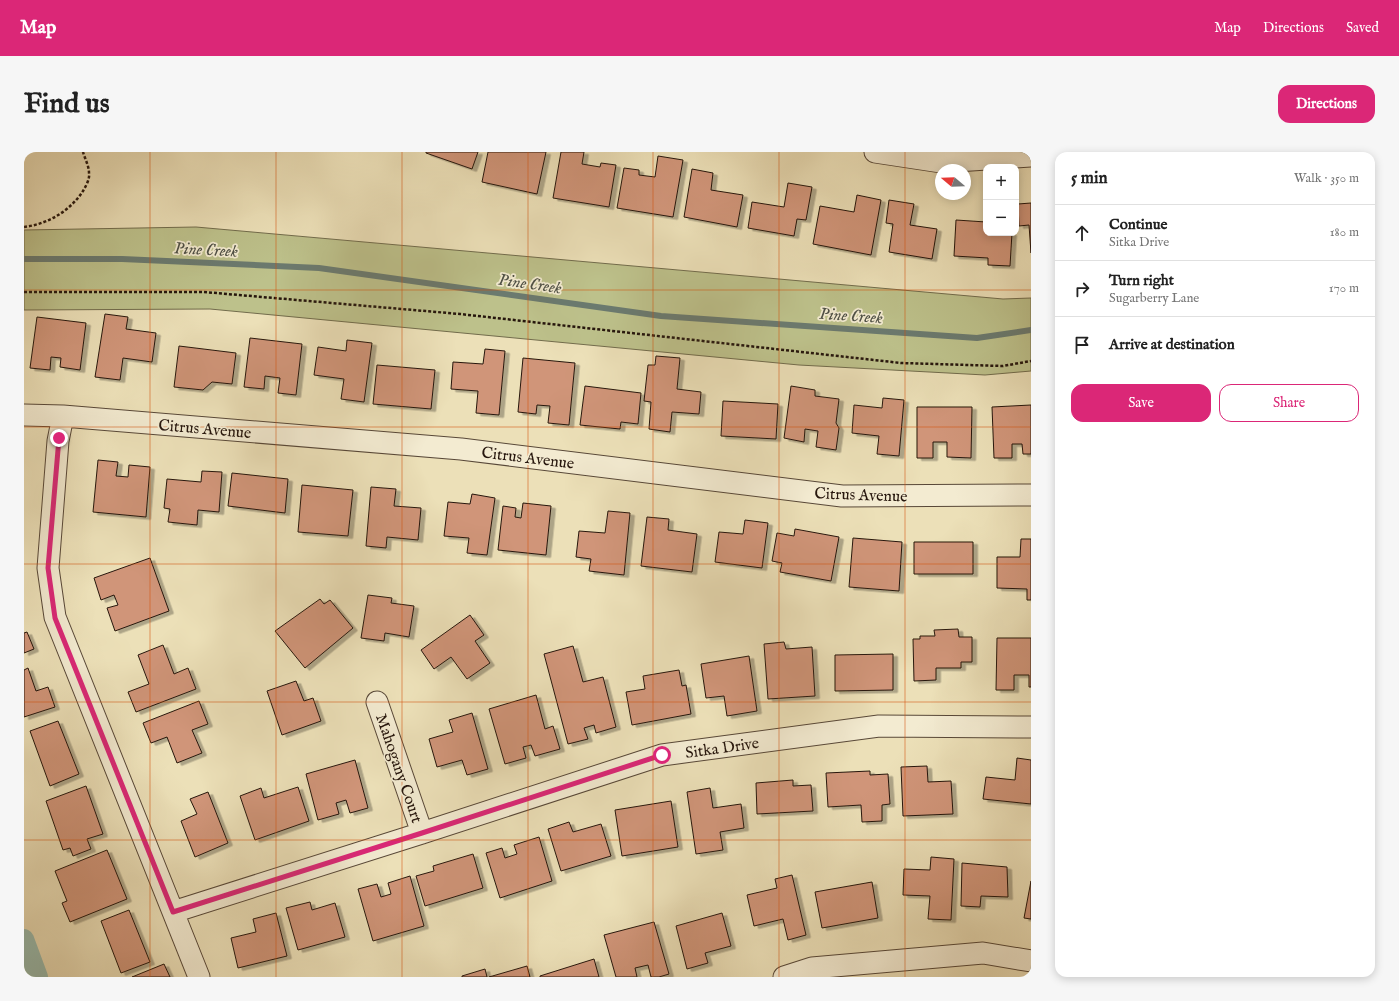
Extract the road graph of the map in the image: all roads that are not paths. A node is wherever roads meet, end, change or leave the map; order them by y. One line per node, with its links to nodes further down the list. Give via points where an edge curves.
1 (875, 152): 2 (street, via 941,162)
2 (1031, 156)
3 (24, 415): 4 (street, Citrus Avenue)
4 (63, 416): 5 (street, Citrus Avenue, via 461,449 842,496); 9 (street, via 58,441 48,568 55,618)
5 (1031, 495)
6 (377, 702): 8 (street, Mahogany Court)
7 (1031, 727): 8 (street, Sitka Drive, via 878,726 662,755)
8 (422, 833): 9 (street, Sitka Drive)
9 (173, 912): 11 (street)
10 (1031, 961): 12 (street, via 983,953 812,968)
11 (199, 977)
12 (784, 977)

